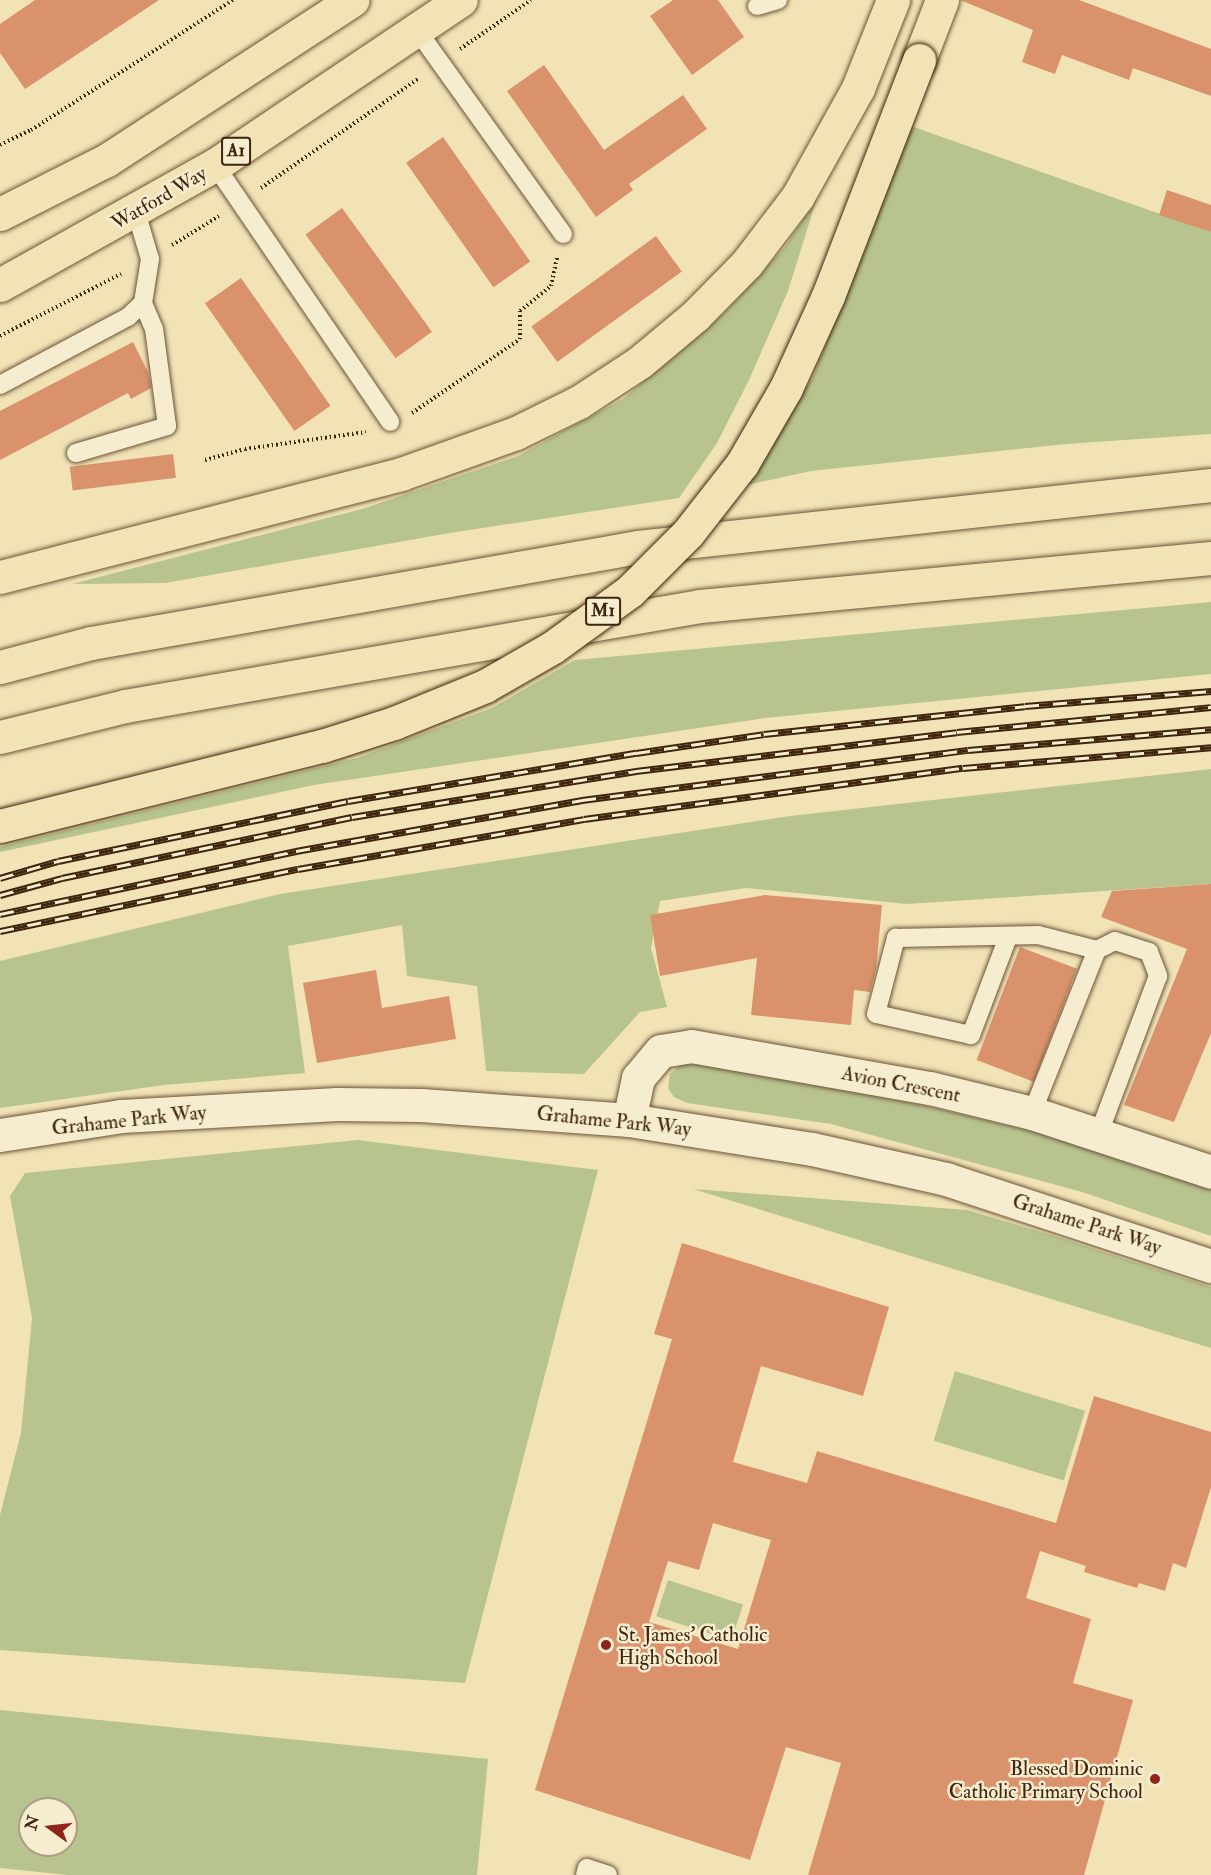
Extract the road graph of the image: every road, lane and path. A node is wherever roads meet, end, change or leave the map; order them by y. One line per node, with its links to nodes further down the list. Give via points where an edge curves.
1 (233, 0): 11 (path, via 31,130)
2 (352, 0): 15 (highway, via 107,160)
3 (461, 0): 9 (highway, Watford Way / A1)
4 (531, 0): 10 (path)
5 (778, 0): 8 (lane)
6 (893, 0): 27 (highway, via 858,88 829,144 798,196 747,263 695,316 640,362 579,402 516,433 401,474)
7 (942, 0): 30 (highway, M1, bridge, via 828,296 786,388 742,464 688,533 630,591 554,647 495,680 394,723 322,746)
8 (757, 6)
9 (417, 30): 10 (lane); 12 (highway, Watford Way / A1)
10 (441, 63): 13 (path); 16 (lane)
11 (0, 145)
12 (215, 165): 13 (lane); 14 (highway, Watford Way / A1)
13 (240, 203): 17 (path); 22 (lane)
14 (136, 212): 17 (lane); 18 (highway, Watford Way / A1)
15 (0, 214)
16 (563, 234): 22 (path, via 551,286 520,311 520,339 411,414)
17 (150, 259): 19 (lane); 20 (path)
18 (0, 285)
19 (142, 303): 21 (lane, via 128,317); 23 (lane, via 154,329 167,426)
20 (0, 336)
21 (0, 385)
22 (390, 422): 24 (path, via 360,435 245,449)
23 (76, 453)
24 (205, 460)
25 (1211, 485): 28 (highway, via 638,547 91,644)
26 (1211, 558): 29 (highway, M1, via 700,606 125,706)
27 (0, 577)
28 (0, 667)
29 (0, 737)
30 (0, 826)
31 (1008, 937): 31 (lane, via 971,1035 876,1014 896,938); 32 (lane, via 1038,935)
32 (1097, 950): 33 (lane); 35 (lane, via 1115,941 1149,952 1158,976)
33 (1032, 1113): 34 (street, Avion Crescent, via 930,1088 691,1046 661,1051 638,1078); 35 (street, Avion Crescent)
34 (629, 1120): 36 (street, Grahame Park Way, via 421,1105 337,1104 121,1116); 38 (street, Grahame Park Way, via 812,1149 946,1179)
35 (1099, 1133): 37 (street, Avion Crescent)
36 (0, 1135)
37 (1211, 1172)
38 (1211, 1266)
39 (585, 1875): 40 (lane, via 587,1868)
40 (608, 1875)

